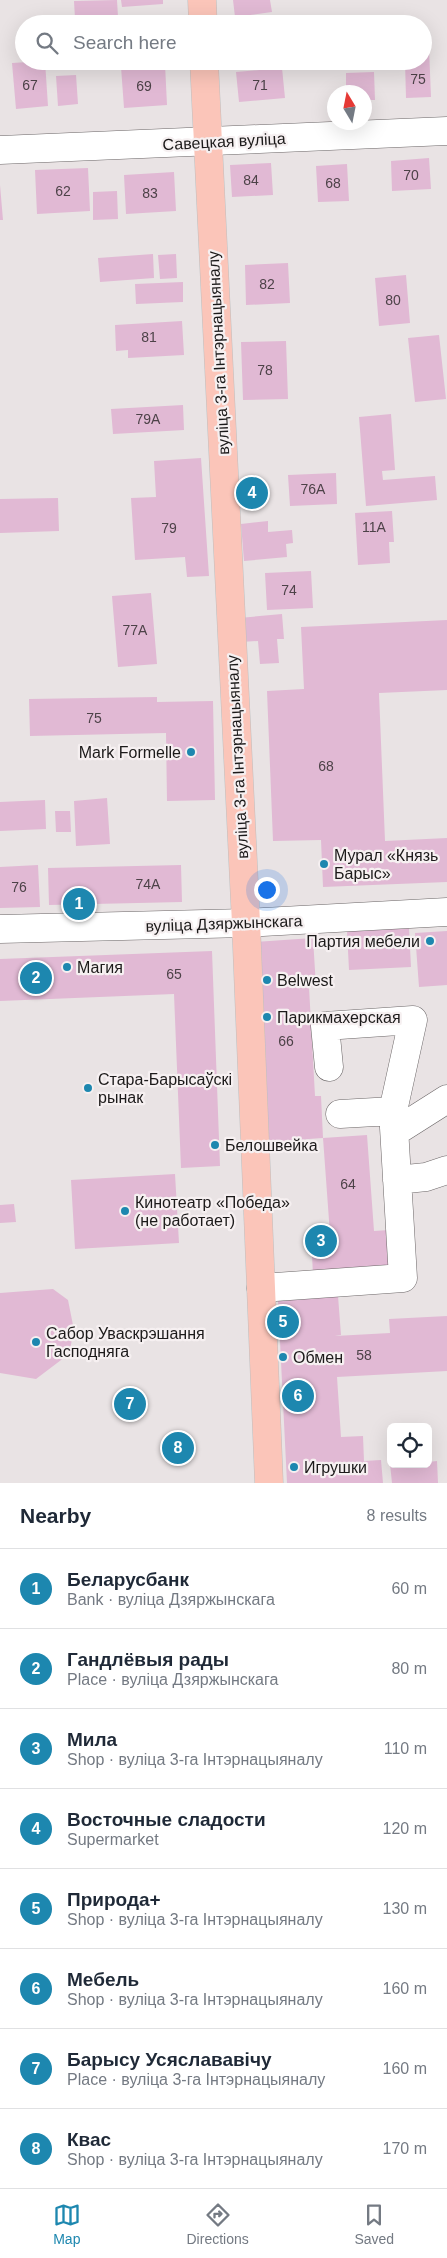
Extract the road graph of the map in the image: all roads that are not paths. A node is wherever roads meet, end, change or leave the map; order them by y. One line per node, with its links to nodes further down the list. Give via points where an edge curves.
1 (202, 0): 2 (main road)
2 (203, 15)
3 (204, 70): 5 (main road, вуліца 3-га Інтэрнацыяналу)
4 (447, 131): 5 (street, Савецкая вуліца)
5 (207, 142): 6 (street, Савецкая вуліца); 8 (main road, вуліца 3-га Інтэрнацыяналу)
6 (0, 150)
7 (447, 912): 8 (street, вуліца Дзяржынскага)
8 (246, 923): 9 (street, вуліца Дзяржынскага); 16 (main road, вуліца 3-га Інтэрнацыяналу)
9 (0, 929)
10 (329, 1067): 13 (street, via 325,1026 413,1020)
11 (447, 1099): 13 (street)
12 (340, 1114): 13 (street)
13 (394, 1122): 15 (street)
14 (447, 1170): 15 (street, via 426,1177)
15 (397, 1180): 16 (street, via 403,1278)
16 (261, 1288): 17 (main road, вуліца 3-га Інтэрнацыяналу)
17 (268, 1483)

